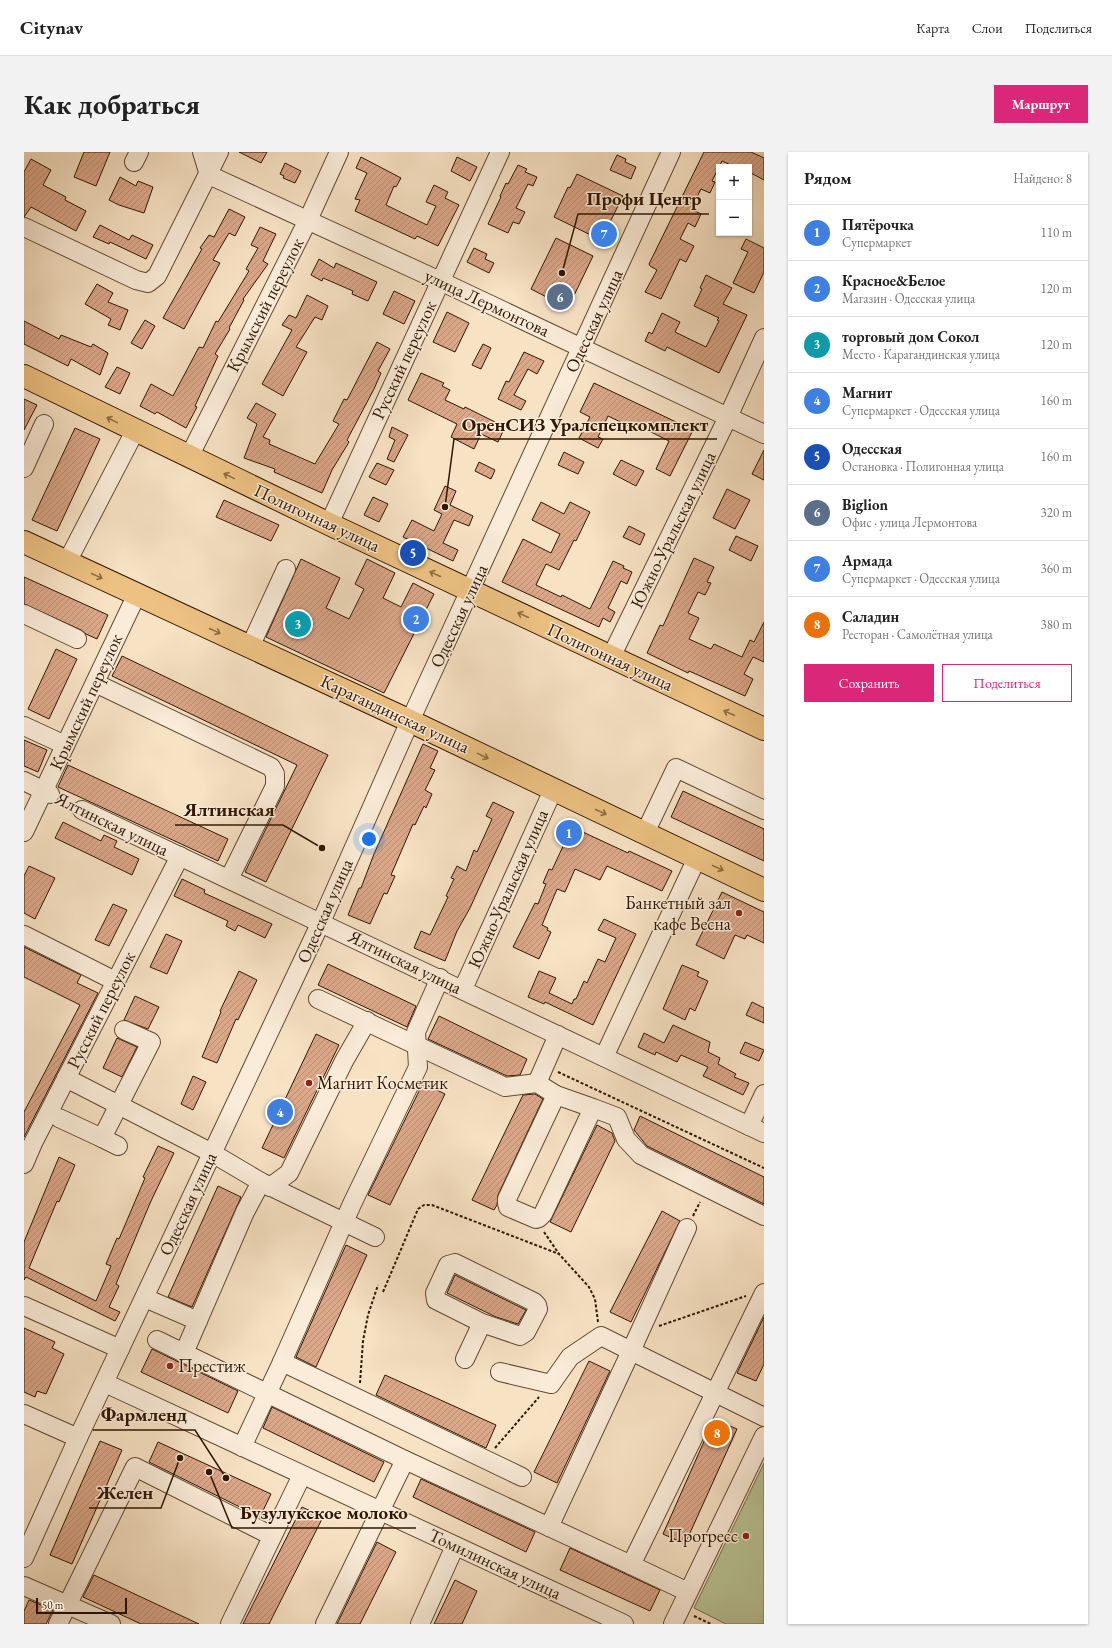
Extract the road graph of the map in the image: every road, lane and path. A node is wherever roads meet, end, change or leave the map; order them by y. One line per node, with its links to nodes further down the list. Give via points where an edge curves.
1 (202, 152): 6 (street)
2 (219, 152): 6 (street)
3 (339, 152): 7 (street, Крымский переулок)
4 (500, 152): 9 (street, Русский переулок)
5 (671, 152): 11 (street, Одесская улица)
6 (209, 175): 7 (street, улица Лермонтова); 8 (street, via 157,276 148,283 136,280)
7 (308, 220): 9 (street, улица Лермонтова); 18 (street, Крымский переулок)
8 (24, 228)
9 (440, 280): 11 (street, улица Лермонтова); 20 (street, Русский переулок)
10 (764, 338): 13 (street, Южно-Уральская улица)
11 (582, 348): 13 (street, улица Лермонтова); 24 (street, Одесская улица)
12 (24, 376): 15 (main road, Полигонная улица, one-way to 12)
13 (728, 418): 16 (street, улица Лермонтова); 29 (street, Южно-Уральская улица)
14 (44, 424): 17 (street)
15 (135, 431): 18 (main road, Полигонная улица); 22 (street)
16 (764, 434)
17 (30, 438): 19 (street)
18 (189, 457): 20 (main road, Полигонная улица, one-way to 18)
19 (24, 468)
20 (329, 524): 24 (main road, Полигонная улица, one-way to 20)
21 (24, 542): 22 (main road, Карагандинская улица)
22 (67, 562): 25 (main road, Карагандинская улица, one-way to 25)
23 (286, 569): 28 (street)
24 (471, 590): 29 (main road, Полигонная улица, one-way to 24); 31 (street, Одесская улица)
25 (137, 594): 28 (main road, Карагандинская улица, one-way to 28); 30 (street, Крымский переулок)
26 (24, 614): 27 (street)
27 (77, 639)
28 (250, 647): 31 (main road, Карагандинская улица)
29 (611, 657): 33 (main road, Полигонная улица, one-way to 29)
30 (95, 683): 34 (street, Крымский переулок); 44 (street, via 271,767 275,774 274,786)
31 (410, 721): 36 (main road, Карагандинская улица, one-way to 36); 46 (street, Одесская улица)
32 (24, 726): 34 (street)
33 (764, 728)
34 (65, 745): 37 (street, Крымский переулок)
35 (24, 782): 37 (street, Ялтинская улица)
36 (553, 790): 41 (main road, Карагандинская улица, one-way to 41); 50 (street, Южно-Уральская улица)
37 (47, 792): 40 (street, Крымский переулок)
38 (82, 810): 42 (street, Ялтинская улица)
39 (764, 810): 41 (street, via 676,768)
40 (24, 832)
41 (645, 833): 43 (main road, Карагандинская улица)
42 (180, 856): 44 (street, Ялтинская улица); 49 (street, Русский переулок)
43 (697, 858): 45 (main road, Карагандинская улица, one-way to 45); 56 (street)
44 (229, 879): 46 (street, Ялтинская улица)
45 (764, 890)
46 (321, 922): 48 (street, Ялтинская улица); 66 (street, Одесская улица)
47 (24, 934): 49 (street)
48 (440, 978): 50 (street, Ялтинская улица); 55 (street, via 416,1032)
49 (116, 981): 58 (street, Русский переулок)
50 (463, 989): 54 (street, Ялтинская улица)
51 (318, 999): 52 (street)
52 (366, 1021): 55 (street); 69 (street, via 289,1173)
53 (124, 1030): 62 (street, via 151,1042)
54 (558, 1035): 56 (street, Ялтинская улица); 57 (street)
55 (416, 1045): 59 (street, via 505,1087); 73 (street, via 418,1067)
56 (604, 1056): 65 (street, Ялтинская улица)
57 (544, 1066): 59 (street); 68 (path)
58 (66, 1078): 62 (street); 67 (street, Русский переулок)
59 (537, 1083): 61 (street)
60 (764, 1094): 65 (street)
61 (556, 1095): 63 (street); 72 (street, via 507,1203 508,1207)
62 (119, 1106): 64 (street, via 110,1142); 66 (street)
63 (593, 1108): 70 (street, via 617,1117 626,1139 641,1155); 72 (street, via 543,1214)
64 (59, 1118)
65 (757, 1129)
66 (212, 1153): 69 (street); 80 (street, Одесская улица)
67 (24, 1164)
68 (764, 1168)
69 (265, 1184): 73 (street); 82 (street, via 245,1212)
70 (707, 1188): 71 (street); 74 (path)
71 (764, 1216)
72 (536, 1219): 76 (path)
73 (344, 1223): 75 (street); 91 (street)
74 (687, 1228): 84 (street)
75 (375, 1237)
76 (559, 1254): 78 (path, via 432,1205 424,1205 418,1209); 85 (path, via 589,1287 595,1299)
77 (378, 1285): 97 (path, via 363,1341)
78 (383, 1292)
79 (757, 1294): 84 (path); 96 (street)
80 (145, 1298): 82 (street); 87 (street, Одесская улица)
81 (24, 1306): 87 (street)
82 (198, 1321): 89 (street)
83 (482, 1323): 83 (street, via 436,1300 435,1293 451,1263 537,1305 538,1309 526,1332 520,1336); 90 (street)
84 (639, 1333): 88 (street)
85 (601, 1336): 88 (street); 94 (street, via 570,1357)
86 (157, 1340): 89 (street)
87 (120, 1349): 93 (street, Одесская улица)
88 (631, 1351): 96 (street); 108 (street)
89 (184, 1353): 95 (street)
90 (465, 1359)
91 (282, 1362): 95 (street); 97 (street)
92 (500, 1372): 94 (street)
93 (105, 1383): 101 (street, Одесская улица); 102 (street, Томилинская улица)
94 (551, 1384): 103 (path)
95 (266, 1393): 102 (street); 104 (street)
96 (716, 1393): 99 (street); 112 (street)
97 (359, 1398): 103 (street)
98 (24, 1414): 101 (street)
99 (764, 1417)
100 (764, 1436): 114 (street)
101 (78, 1438): 111 (street, Одесская улица)
102 (242, 1447): 105 (street, Томилинская улица)
103 (485, 1459): 106 (street)
104 (405, 1460): 107 (street); 108 (street)
105 (302, 1475): 107 (street, Томилинская улица); 109 (street)
106 (522, 1477)
107 (380, 1511): 110 (street, Томилинская улица); 120 (street)
108 (549, 1527): 112 (street)
109 (272, 1536): 115 (street, via 135,1467); 119 (street)
110 (456, 1546): 121 (street); 122 (street, Томилинская улица)
111 (24, 1558)
112 (632, 1565): 114 (street)
113 (24, 1586): 115 (street)
114 (688, 1592): 116 (street)
115 (67, 1604): 117 (street); 118 (street)
116 (676, 1617): 123 (path)
117 (58, 1624)
118 (111, 1624)
119 (230, 1624)
120 (325, 1624)
121 (420, 1624)
122 (624, 1624)
123 (711, 1624)

